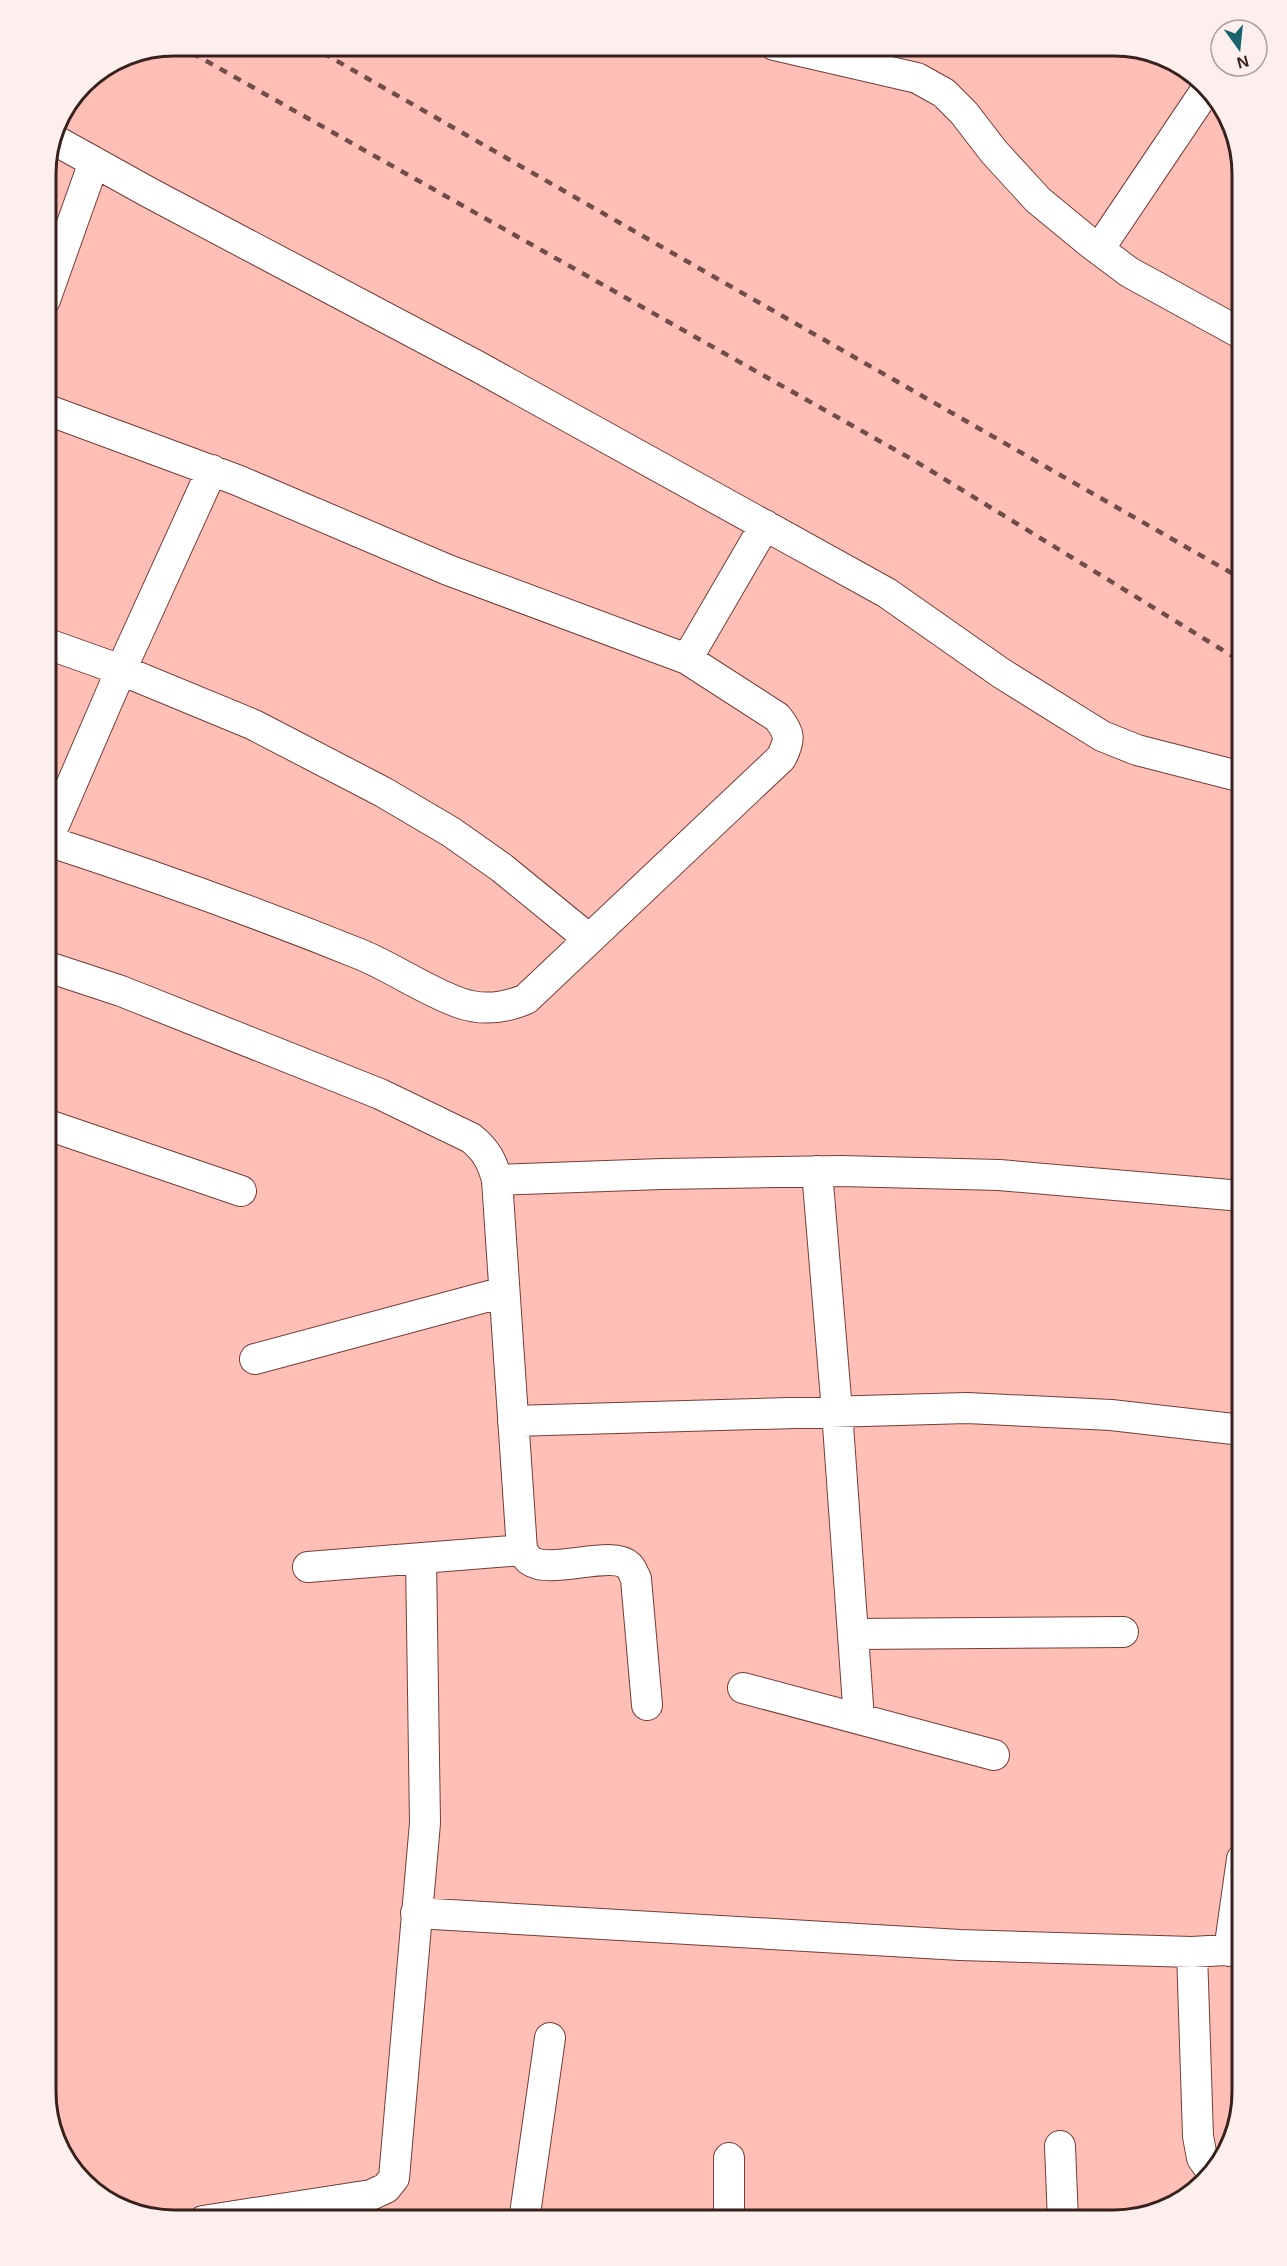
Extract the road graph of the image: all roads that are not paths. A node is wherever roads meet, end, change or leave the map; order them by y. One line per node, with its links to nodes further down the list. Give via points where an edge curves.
1 (822, 56): 5 (street, via 917,78 944,93 1038,200)
2 (1202, 96): 5 (street)
3 (60, 143): 4 (street)
4 (94, 162): 6 (street); 10 (street)
5 (1099, 249): 7 (street, via 1130,272)
6 (56, 269)
7 (1232, 328)
8 (56, 413): 9 (street)
9 (212, 470): 12 (street, via 448,570); 13 (street)
10 (765, 525): 12 (street); 14 (street, via 887,593 1001,673 1102,736 1137,750)
11 (56, 647): 13 (street)
12 (687, 659): 17 (street, via 777,717 786,728 788,744 781,758)
13 (121, 670): 15 (street); 17 (street, via 254,725 383,792 451,832)
14 (1232, 774)
15 (56, 819)
16 (56, 845): 17 (street, via 295,929 461,1004 507,1007 526,999)
17 (590, 939)
18 (56, 970): 21 (street, via 121,991 380,1094 471,1138 484,1148)
19 (56, 1128): 22 (street)
20 (817, 1171): 21 (street); 23 (street, via 999,1175); 26 (street)
21 (497, 1180): 24 (street)
22 (241, 1191)
23 (1232, 1195)
24 (504, 1292): 25 (street); 27 (street)
25 (255, 1359)
26 (837, 1411): 27 (street); 28 (street, via 967,1408 1078,1413); 33 (street)
27 (513, 1421): 29 (street)
28 (1232, 1429)
29 (522, 1550): 30 (street); 35 (street, via 529,1560 540,1565 622,1561 630,1567 636,1579)
30 (421, 1558): 31 (street); 38 (street, via 425,1822)
31 (308, 1567)
32 (1123, 1632): 33 (street)
33 (853, 1634): 36 (street)
34 (743, 1688): 36 (street)
35 (647, 1705)
36 (860, 1719): 37 (street)
37 (994, 1755)
38 (416, 1913): 40 (street, via 960,1945); 45 (street, via 394,2178 386,2188 372,2195)
39 (1232, 1950): 40 (street)
40 (1192, 1952): 44 (street, via 1198,2136)
41 (550, 2038): 46 (street)
42 (1060, 2146): 48 (street)
43 (729, 2158): 47 (street)
44 (1207, 2164)
45 (274, 2210)
46 (526, 2210)
47 (729, 2210)
48 (1063, 2210)

